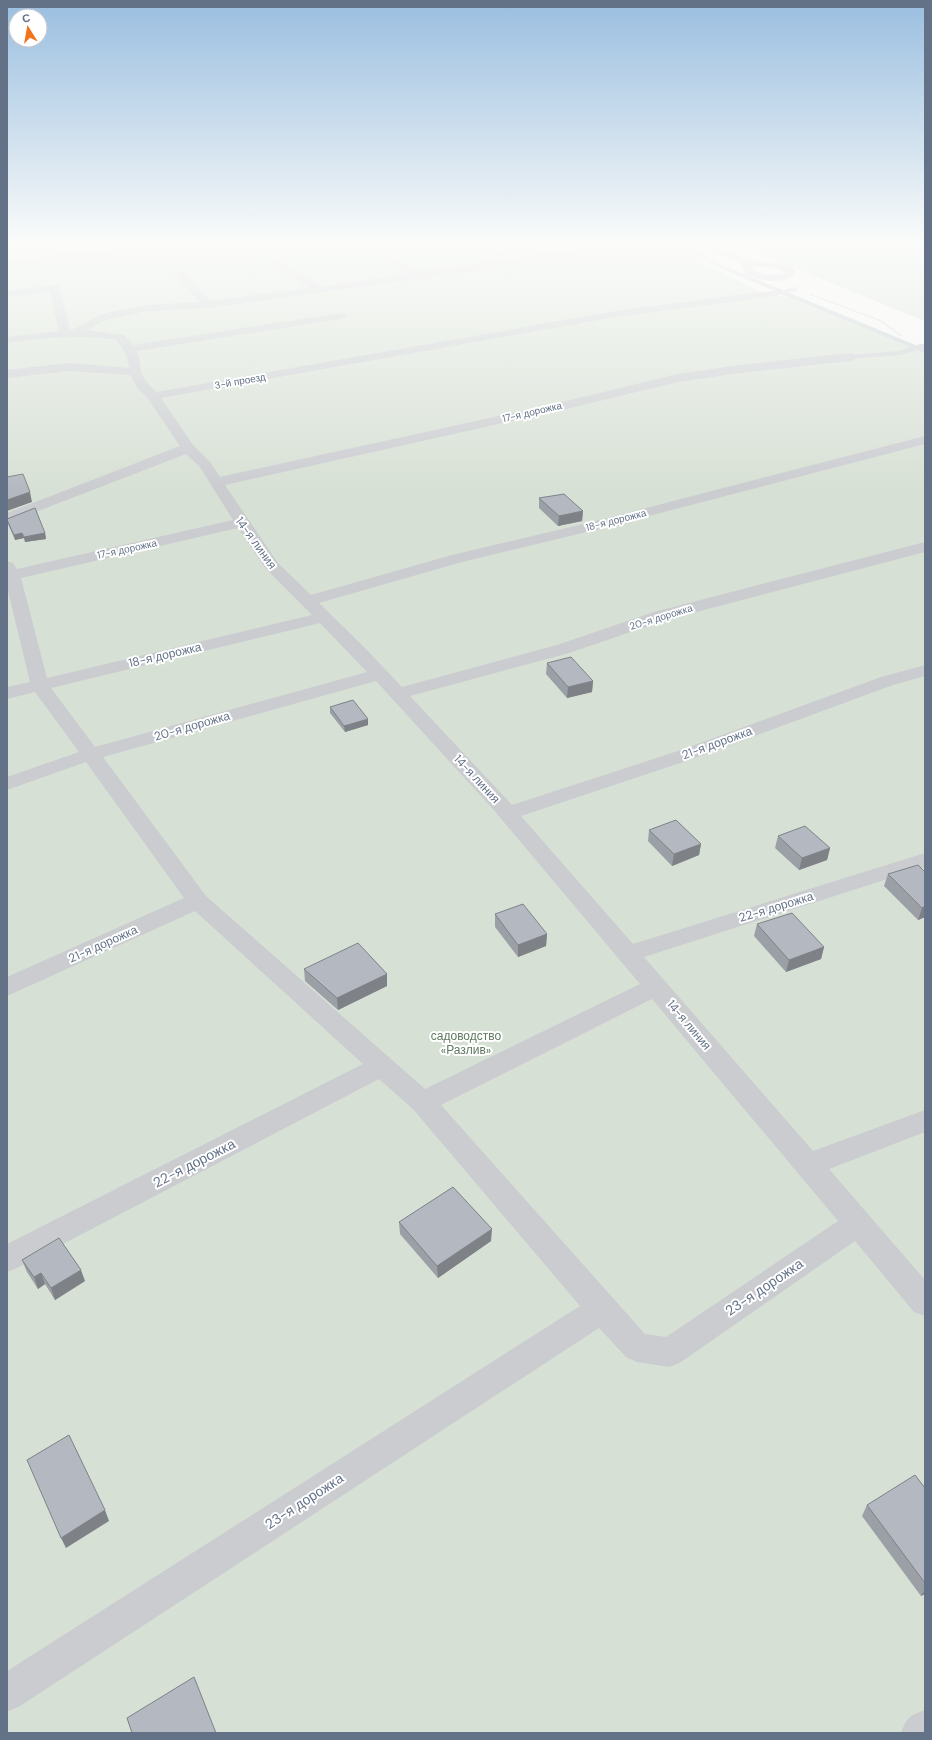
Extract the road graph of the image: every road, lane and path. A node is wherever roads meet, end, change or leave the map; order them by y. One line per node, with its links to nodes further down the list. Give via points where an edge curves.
1 (68, 328): 6 (street)
2 (80, 328): 6 (street)
3 (263, 328): 9 (street)
4 (536, 328): 13 (street, 3-й проезд)
5 (891, 328): 8 (path)
6 (70, 333): 7 (street); 9 (street, via 100,333 120,337)
7 (7, 340)
8 (919, 347): 10 (lane, via 900,352)
9 (130, 349): 11 (street, 14-я линия)
10 (850, 357): 16 (street, 17-я дорожка, via 678,378)
11 (135, 372): 12 (street, via 69,367); 13 (street, 14-я линия)
12 (7, 374)
13 (153, 396): 15 (street, 14-я линия)
14 (925, 440): 21 (street, 18-я дорожка, via 594,526 458,558)
15 (188, 448): 16 (street, 14-я линия); 17 (street)
16 (217, 482): 18 (street, 14-я линия)
17 (7, 518)
18 (242, 523): 20 (street, 17-я дорожка); 21 (street, 14-я линия, via 272,566)
19 (925, 548): 27 (street, 20-я дорожка, via 660,616 562,649)
20 (9, 572): 25 (street)
21 (307, 601): 22 (street, 14-я линия)
22 (323, 617): 24 (street, 14-я линия); 25 (street, 18-я дорожка)
23 (925, 670): 30 (street, 21-я дорожка, via 887,681 685,755)
24 (380, 674): 27 (street, 14-я линия); 28 (street, 20-я дорожка)
25 (40, 685): 26 (street, 18-я дорожка); 28 (street)
26 (7, 693)
27 (398, 694): 30 (street, 14-я линия)
28 (90, 754): 29 (street, 20-я дорожка); 32 (street)
29 (7, 784)
30 (508, 813): 33 (street, 14-я линия)
31 (925, 860): 33 (street, 22-я дорожка)
32 (198, 901): 34 (street, 21-я дорожка); 36 (street)
33 (628, 954): 35 (street, 14-я линия)
34 (7, 987)
35 (656, 987): 37 (street); 39 (street, 14-я линия)
36 (382, 1066): 37 (street); 41 (street, 22-я дорожка)
37 (422, 1102): 43 (street)
38 (925, 1121): 39 (street)
39 (808, 1165): 40 (street, 14-я линия)
40 (858, 1223): 42 (street, 14-я линия); 43 (street, 23-я дорожка, via 670,1352 637,1347)
41 (7, 1259)
42 (925, 1302)
43 (602, 1308): 44 (street, 23-я дорожка)
44 (7, 1693)
45 (925, 1729): 46 (street)
46 (920, 1733)

